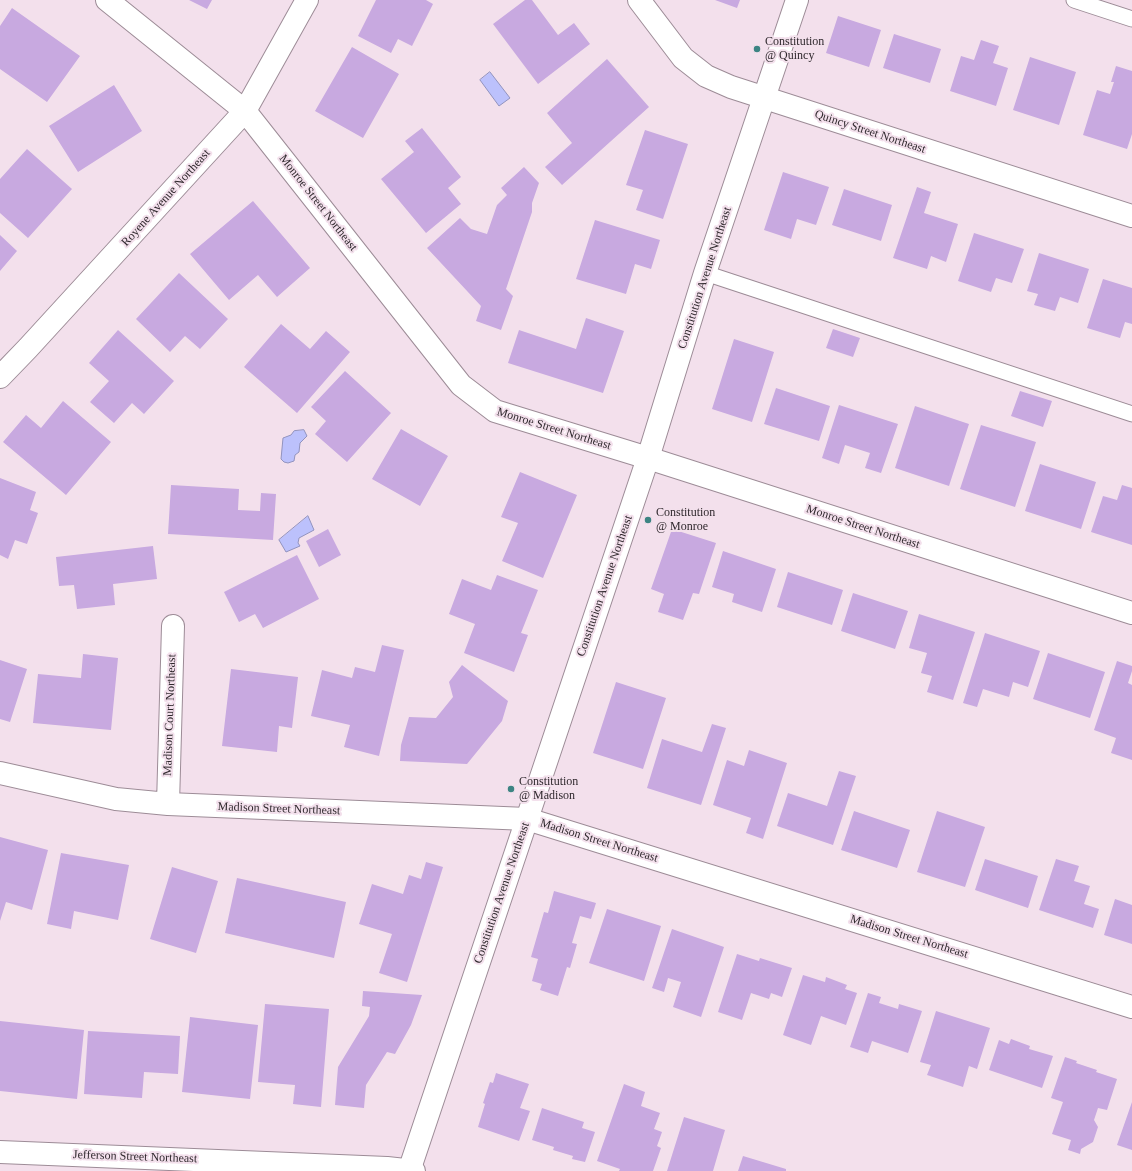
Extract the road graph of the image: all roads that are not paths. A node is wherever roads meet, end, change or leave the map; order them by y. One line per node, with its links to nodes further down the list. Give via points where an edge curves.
1 (107, 0): 8 (street, Monroe Street Northeast)
2 (307, 0): 8 (street, Royene Avenue Northeast)
3 (639, 0): 7 (street, Quincy Street Northeast, via 683,58 706,76)
4 (797, 0): 7 (street, Constitution Avenue Northeast)
5 (1074, 0): 6 (lane)
6 (1132, 19)
7 (764, 98): 9 (street, Quincy Street Northeast); 10 (street, Constitution Avenue Northeast)
8 (245, 111): 11 (street, Royene Avenue Northeast); 13 (street, Monroe Street Northeast, via 460,384 495,412)
9 (1132, 216)
10 (706, 273): 12 (lane); 13 (street, Constitution Avenue Northeast)
11 (0, 377)
12 (1132, 414)
13 (648, 458): 14 (street, Monroe Street Northeast); 18 (street, Constitution Avenue Northeast)
14 (1132, 613)
15 (173, 626): 17 (street, Madison Court Northeast)
16 (0, 773): 17 (street, Madison Street Northeast, via 116,799)
17 (168, 804): 18 (street, Madison Street Northeast)
18 (527, 819): 19 (street, Madison Street Northeast); 21 (street, Constitution Avenue Northeast)
19 (1132, 1007)
20 (0, 1152): 21 (street, Jefferson Street Northeast)
21 (411, 1170)

